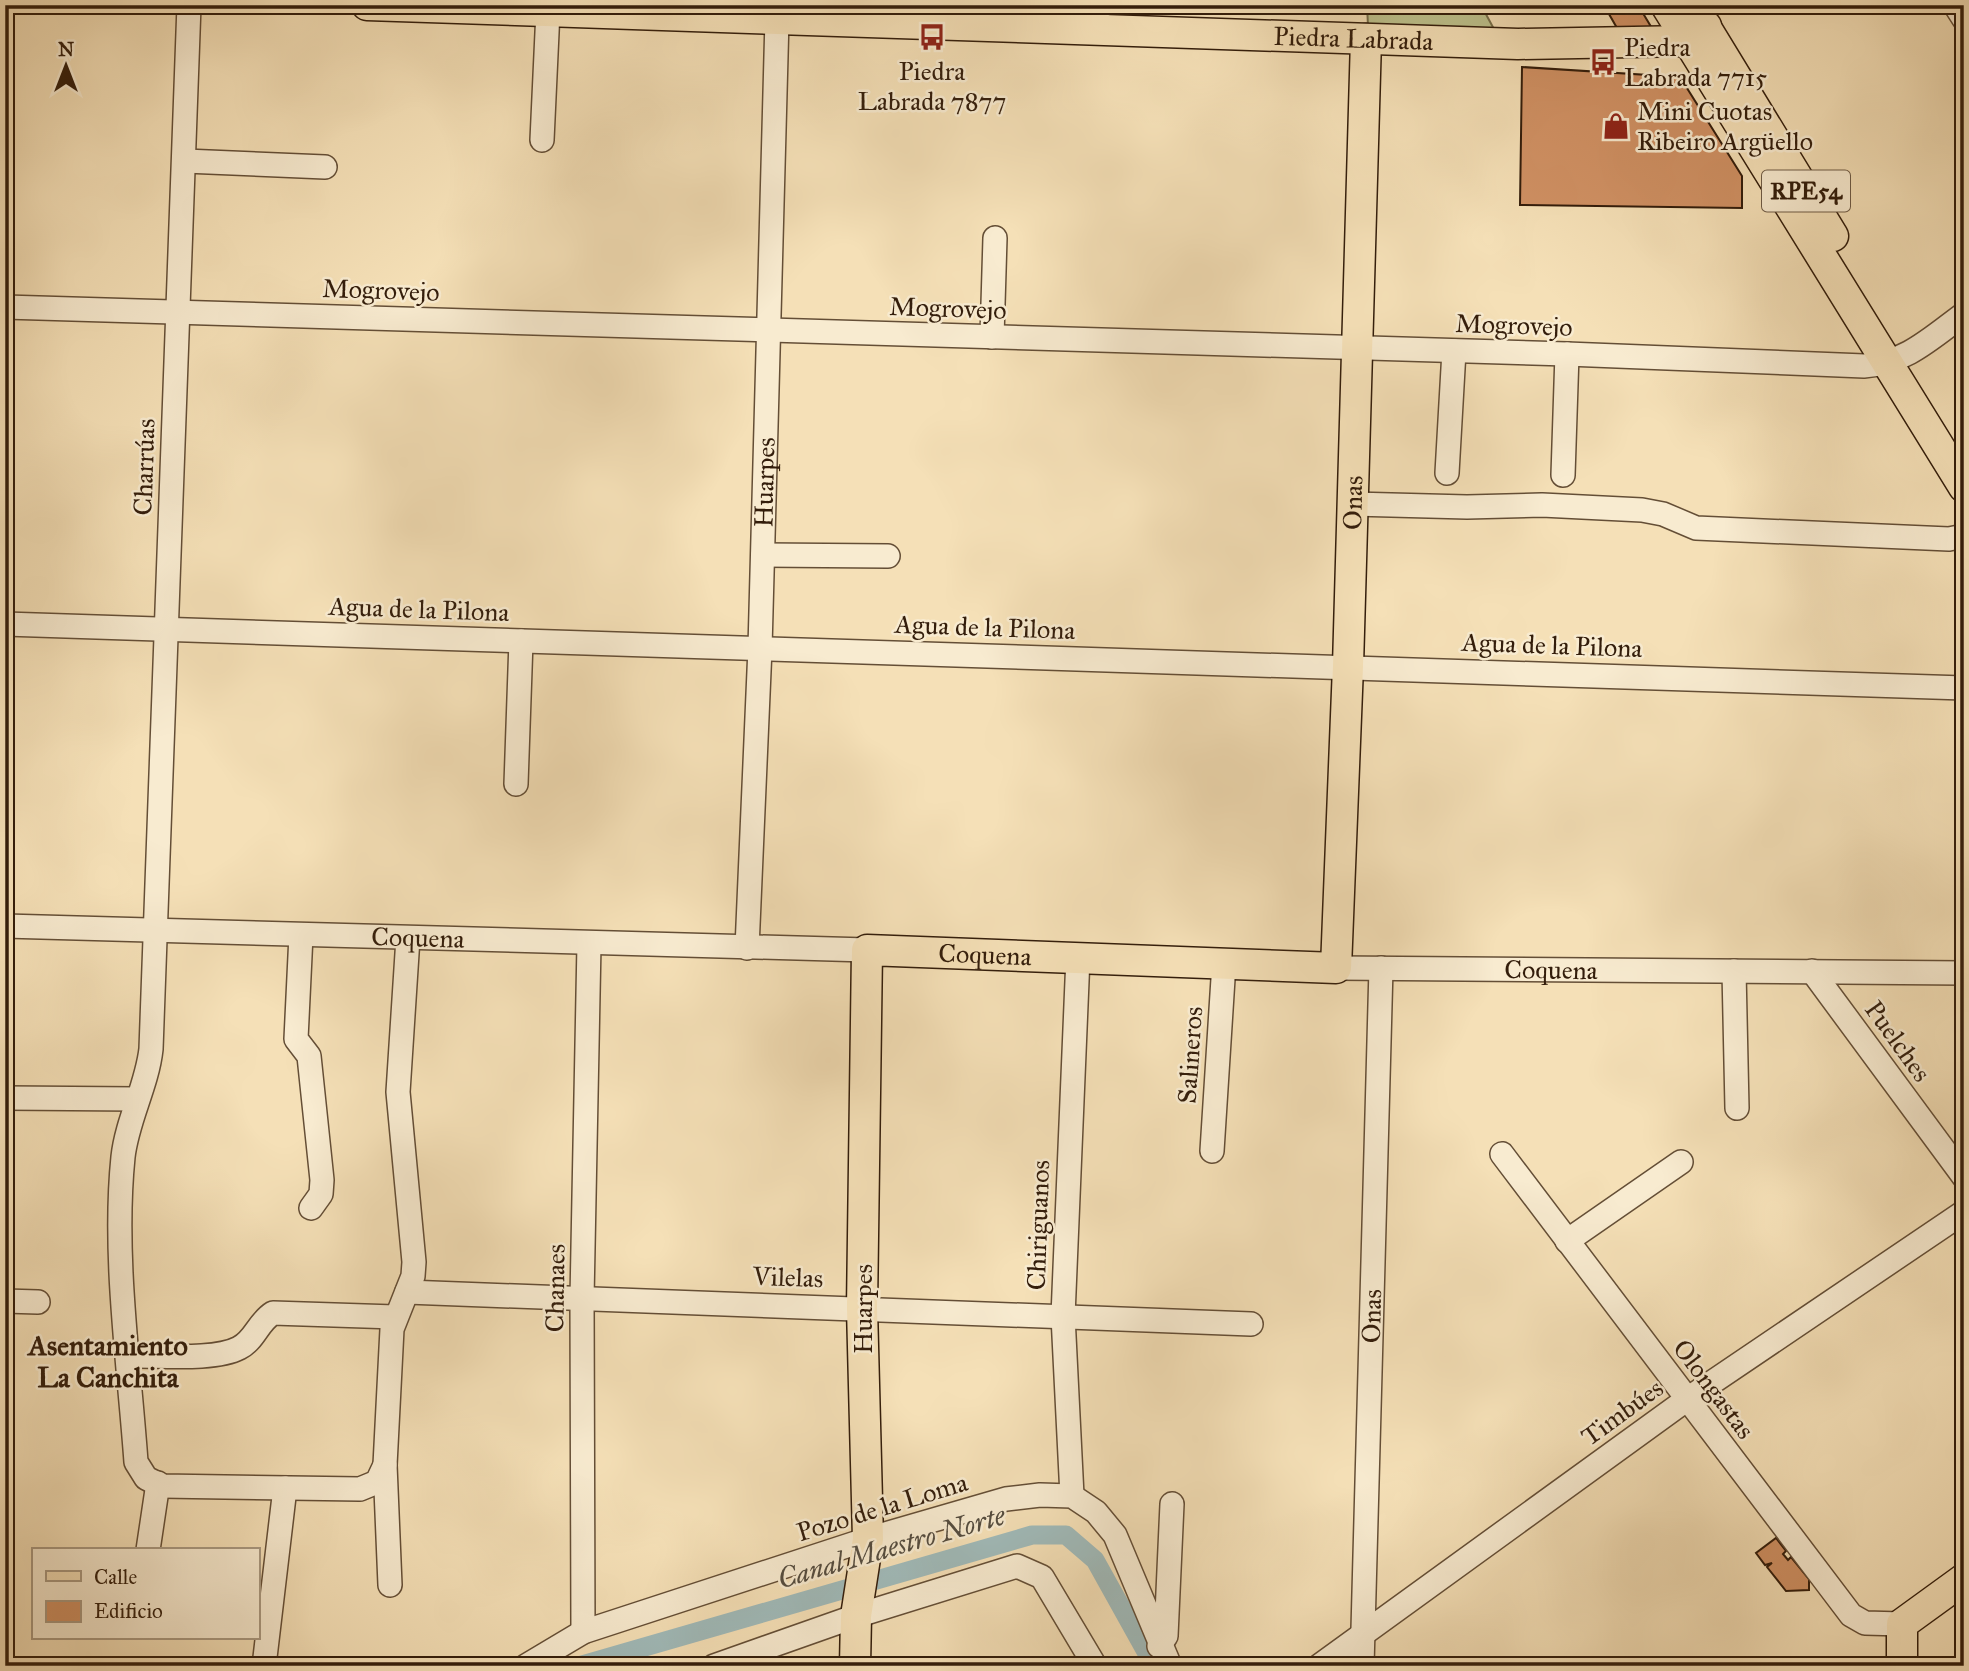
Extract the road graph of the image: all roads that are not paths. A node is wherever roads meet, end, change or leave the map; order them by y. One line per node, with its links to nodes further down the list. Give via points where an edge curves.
1 (189, 5): 14 (street, Charrúas)
2 (367, 5): 5 (main road, Piedra Labrada)
3 (1104, 5): 11 (street)
4 (1955, 5): 10 (street)
5 (492, 7): 6 (main road, Piedra Labrada)
6 (548, 11): 9 (main road, Piedra Labrada); 13 (street)
7 (974, 16): 9 (main road, Piedra Labrada); 11 (main road, Piedra Labrada)
8 (1685, 16): 12 (main road, Piedra Labrada, via 1518,44); 25 (main road, RPE54)
9 (777, 19): 20 (street, Huarpes)
10 (1964, 19)
11 (1063, 29): 12 (main road, Piedra Labrada)
12 (1366, 39): 22 (main road, Onas)
13 (542, 140)
14 (185, 161): 15 (street); 18 (street, Charrúas)
15 (325, 167)
16 (995, 238): 21 (street)
17 (5, 307): 18 (street, Mogrovejo)
18 (178, 312): 20 (street, Mogrovejo); 35 (street, Charrúas)
19 (1964, 314): 25 (street)
20 (769, 330): 21 (street, Mogrovejo); 32 (street, Huarpes)
21 (992, 337): 22 (street, Mogrovejo)
22 (1357, 348): 23 (street, Mogrovejo); 30 (main road, Onas)
23 (1454, 351): 24 (street, Mogrovejo); 27 (street)
24 (1567, 354): 25 (street, Mogrovejo, via 1864,366); 28 (street)
25 (1897, 360): 26 (main road, RPE54); 29 (main road, RPE54)
26 (1964, 452)
27 (1447, 473)
28 (1563, 475)
29 (1964, 487)
30 (1353, 504): 31 (street, via 1630,509 1663,513 1696,528); 38 (main road, Onas)
31 (1964, 536)
32 (763, 555): 33 (street); 37 (street, Huarpes)
33 (888, 556)
34 (5, 625): 35 (street, Agua de la Pilona)
35 (165, 629): 36 (street, Agua de la Pilona); 42 (street, Charrúas)
36 (521, 641): 37 (street, Agua de la Pilona); 40 (street)
37 (760, 648): 38 (street, Agua de la Pilona); 46 (street, Huarpes)
38 (1348, 666): 39 (street, Agua de la Pilona); 50 (main road, Onas)
39 (1964, 688)
40 (516, 784)
41 (5, 926): 42 (street, Coquena)
42 (155, 931): 43 (street, Coquena); 56 (street, Charrúas, via 151,1049)
43 (301, 935): 44 (street, Coquena); 62 (street, via 296,1039 309,1056 322,1180 321,1194)
44 (408, 938): 45 (street, Coquena); 65 (street, via 398,1092 414,1262)
45 (589, 944): 46 (street, Coquena); 66 (street, Chanaes)
46 (747, 948): 47 (street, Coquena)
47 (867, 950): 48 (main road, Coquena); 69 (main road, Huarpes)
48 (1078, 957): 49 (main road, Coquena); 70 (street, Chiriguanos)
49 (1224, 963): 50 (main road, Coquena); 58 (street, Salineros)
50 (1336, 968): 51 (street, Coquena)
51 (1381, 968): 52 (street, Coquena); 87 (street, Onas)
52 (1734, 971): 53 (street, Coquena); 57 (street)
53 (1812, 971): 54 (street, Coquena); 61 (street, Puelches)
54 (1964, 973)
55 (5, 1098): 56 (street)
56 (137, 1099): 73 (street, Charrúas, via 122,1176)
57 (1737, 1108)
58 (1212, 1151)
59 (1502, 1154): 64 (street, Olongastas)
60 (1681, 1162): 64 (street)
61 (1964, 1177)
62 (311, 1208)
63 (1964, 1212): 74 (street, Timbúes)
64 (1567, 1241): 74 (street, Olongastas)
65 (407, 1292): 66 (street, Vilelas); 71 (street)
66 (582, 1298): 69 (street, Vilelas); 86 (street, Chanaes)
67 (5, 1301): 68 (street)
68 (38, 1302)
69 (862, 1308): 70 (street, Vilelas); 80 (main road, Huarpes)
70 (1063, 1316): 72 (street, Vilelas); 78 (street, Chiriguanos)
71 (395, 1317): 73 (street, via 273,1313 238,1349 221,1354); 75 (street)
72 (1251, 1324)
73 (128, 1356): 76 (street, Charrúas, via 136,1462 146,1478)
74 (1686, 1400): 85 (street, Olongastas, via 1851,1615 1865,1623); 87 (street, Timbúes)
75 (385, 1465): 77 (street, via 369,1488); 83 (street)
76 (158, 1483): 77 (street); 81 (street)
77 (285, 1489): 89 (street)
78 (1072, 1496): 80 (street, Pozo de la Loma, via 1006,1499); 88 (street, via 1096,1512 1115,1535)
79 (1172, 1504): 88 (street)
80 (868, 1539): 84 (main road, Huarpes); 86 (street, Pozo de la Loma)
81 (148, 1548)
82 (1964, 1579): 85 (main road)
83 (390, 1585)
84 (856, 1616): 91 (street); 92 (main road, Huarpes); 93 (street, via 1006,1568 1029,1569 1042,1577)
85 (1902, 1624): 96 (main road)
86 (583, 1632): 90 (street, Pozo de la Loma)
87 (1363, 1634): 94 (street, Timbúes); 95 (street, Onas)
88 (1164, 1656)
89 (264, 1666)
90 (526, 1666)
91 (714, 1666)
92 (855, 1666)
93 (1095, 1666)
94 (1319, 1666)
95 (1362, 1666)
96 (1902, 1666)

